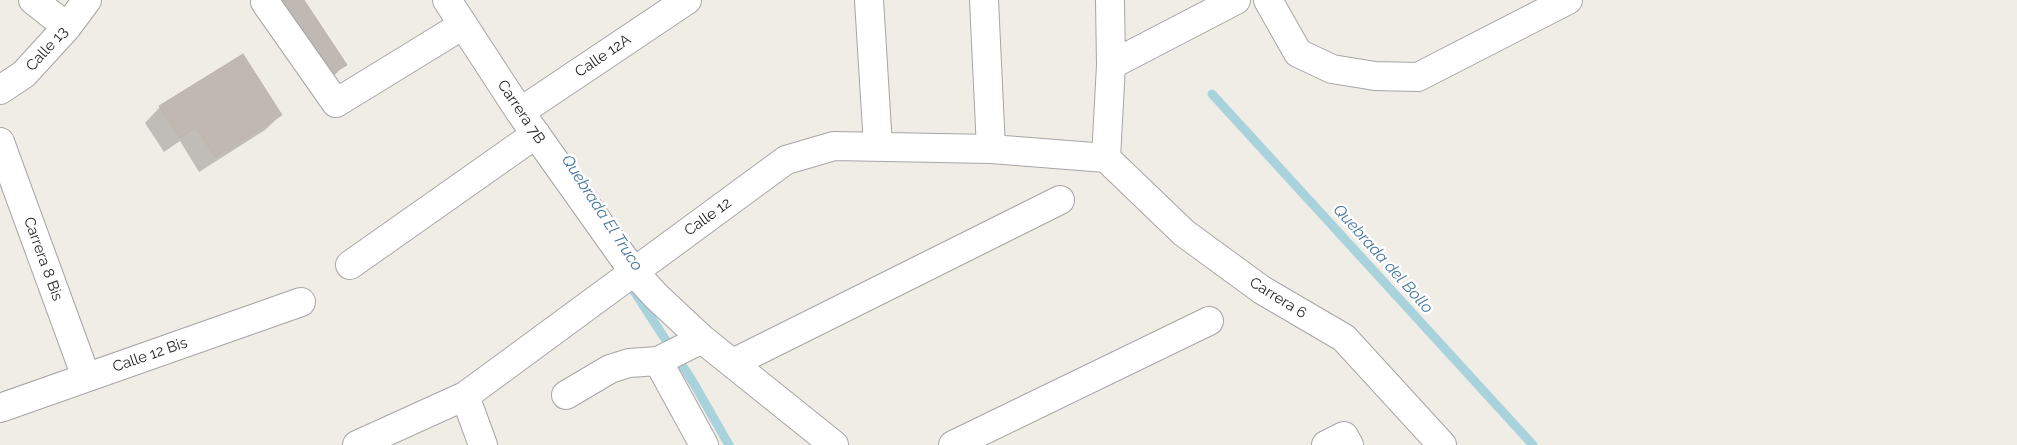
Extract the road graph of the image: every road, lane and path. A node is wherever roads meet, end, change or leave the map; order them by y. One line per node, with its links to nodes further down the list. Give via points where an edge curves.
1 (33, 0): 14 (street)
2 (87, 0): 14 (street, Calle 13)
3 (447, 0): 13 (street, Carrera 7B)
4 (869, 0): 20 (street)
5 (984, 0): 21 (street)
6 (1110, 0): 15 (street)
7 (1236, 0): 12 (street)
8 (1268, 0): 9 (street, via 1298,52 1332,69 1375,76 1418,77)
9 (1568, 0)
10 (265, 2): 13 (street, via 336,103)
11 (680, 2): 17 (street, Calle 12A)
12 (1194, 10): 15 (street)
13 (464, 25): 17 (street, Carrera 7B)
14 (67, 27): 16 (street, Calle 13, via 24,74)
15 (1111, 65): 22 (street)
16 (0, 90)
17 (520, 112): 18 (street, Carrera 7B)
18 (536, 134): 24 (street); 25 (street, Carrera 7B)
19 (0, 142): 31 (street, Carrera 8 Bis)
20 (878, 146): 21 (street, Calle 12); 25 (street, Calle 12, via 834,146 786,160)
21 (991, 149): 22 (street, Calle 12)
22 (1106, 158): 42 (street, Carrera 6, via 1184,233 1262,290 1344,338)
23 (1060, 200): 30 (street)
24 (350, 265)
25 (633, 271): 28 (street, Carrera 7B); 33 (street, Calle 12)
26 (301, 302): 31 (street, Calle 12 Bis)
27 (1209, 321): 39 (street)
28 (702, 339): 29 (street); 30 (street, Carrera 7B)
29 (658, 361): 32 (street, via 629,363 610,369); 37 (street)
30 (733, 363): 38 (street, Carrera 7B)
31 (86, 377): 34 (street, Calle 12 Bis)
32 (566, 395)
33 (465, 396): 35 (street, Calle 12); 36 (street)
34 (0, 408)
35 (357, 445)
36 (483, 445)
37 (704, 445)
38 (834, 445)
39 (953, 445)
40 (1326, 445): 41 (street, via 1344,436)
41 (1349, 445)
42 (1442, 445)

